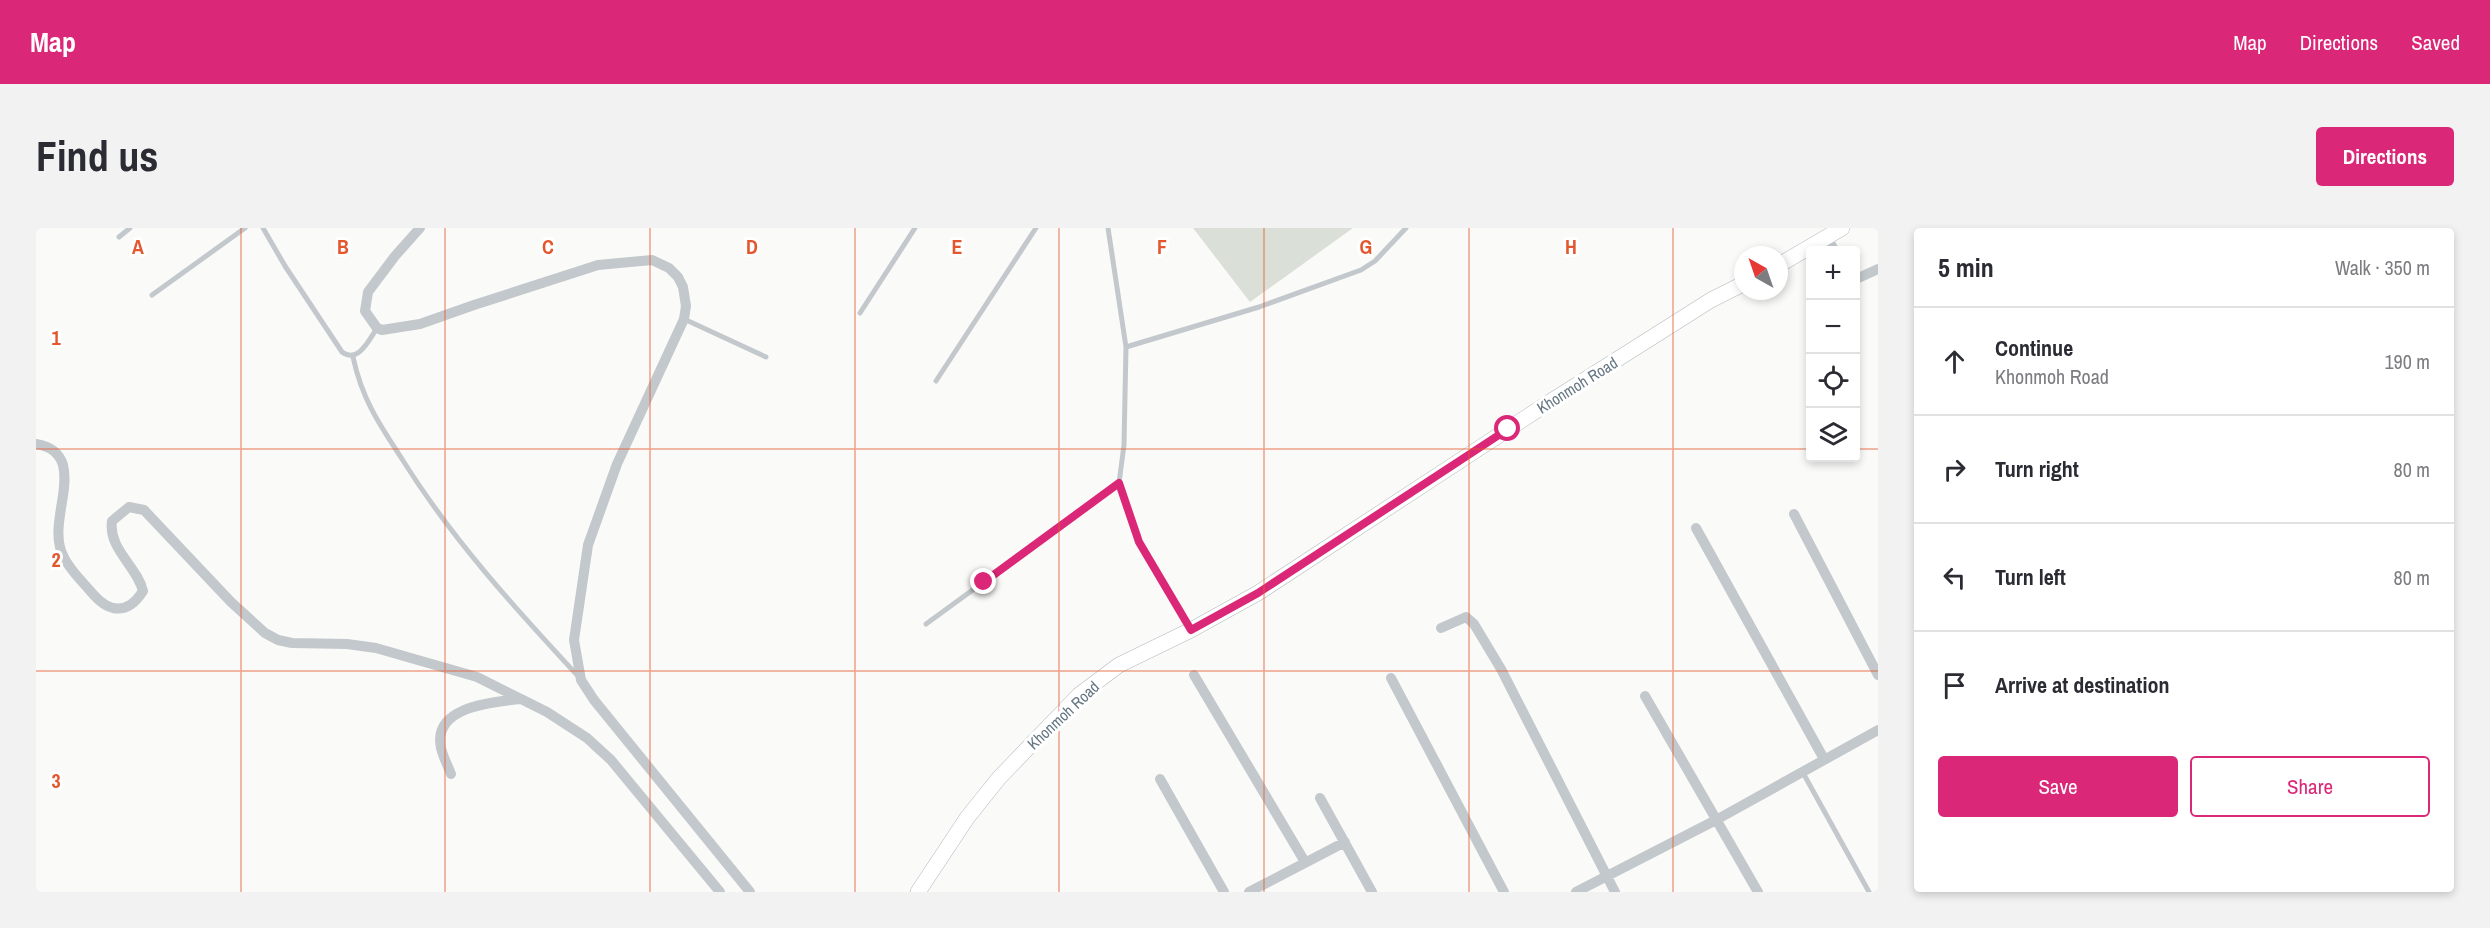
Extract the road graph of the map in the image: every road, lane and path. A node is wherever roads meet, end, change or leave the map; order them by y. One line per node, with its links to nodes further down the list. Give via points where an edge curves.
1 (130, 228): 10 (lane)
2 (245, 228): 16 (lane)
3 (262, 228): 21 (lane, via 342,352)
4 (420, 228): 19 (street, via 368,292 364,311)
5 (915, 228): 17 (lane)
6 (1036, 228): 23 (lane)
7 (1108, 228): 20 (lane)
8 (1406, 228): 20 (lane, via 1362,270 1259,307)
9 (1842, 228): 11 (main road)
10 (119, 237)
11 (1831, 244): 12 (main road)
12 (1788, 261)
13 (1878, 268): 14 (street)
14 (1860, 277)
15 (1734, 288): 30 (main road, Khonmoh Road, via 1545,405 1258,593)
16 (152, 296)
17 (860, 314)
18 (684, 319): 19 (street, via 684,297 678,277 652,260 598,265 420,324); 22 (lane); 34 (street, via 617,464 588,544 574,640)
19 (377, 328): 21 (lane)
20 (1126, 347): 25 (lane, via 1124,445)
21 (353, 357): 34 (lane, via 359,385 422,491 476,564)
22 (766, 357)
23 (936, 381)
24 (36, 444): 36 (street, via 54,451 63,467 59,547 72,569 103,604 126,607 136,602 143,591 140,578 116,546 111,532 112,521 129,507 144,510 231,602 278,640 376,648 477,677)
25 (1119, 483): 28 (lane); 30 (lane, via 1139,542)
26 (1794, 514): 32 (street)
27 (1696, 528): 38 (street)
28 (926, 624)
29 (1441, 628): 46 (street, via 1466,617 1474,624 1501,669)
30 (1191, 630): 49 (main road, Khonmoh Road, via 1119,665 1079,695 999,778)
31 (1194, 675): 45 (street)
32 (1878, 675)
33 (1391, 678): 53 (street)
34 (581, 680): 48 (street)
35 (1645, 696): 43 (street)
36 (520, 699): 40 (street, via 468,707 452,719 441,738); 47 (street, via 587,738 611,760)
37 (1878, 730): 38 (street)
38 (1824, 759): 39 (street)
39 (1802, 771): 43 (street); 57 (lane)
40 (452, 774)
41 (1160, 778): 50 (street)
42 (1320, 798): 44 (street)
43 (1716, 820): 46 (street); 56 (street)
44 (1345, 842): 45 (street); 52 (street)
45 (1305, 862): 51 (street)
46 (1606, 876): 54 (street); 55 (street)
47 (720, 892)
48 (750, 892)
49 (918, 892)
50 (1224, 892)
51 (1249, 892)
52 (1372, 892)
53 (1504, 892)
54 (1576, 892)
55 (1615, 892)
56 (1758, 892)
57 (1869, 892)

